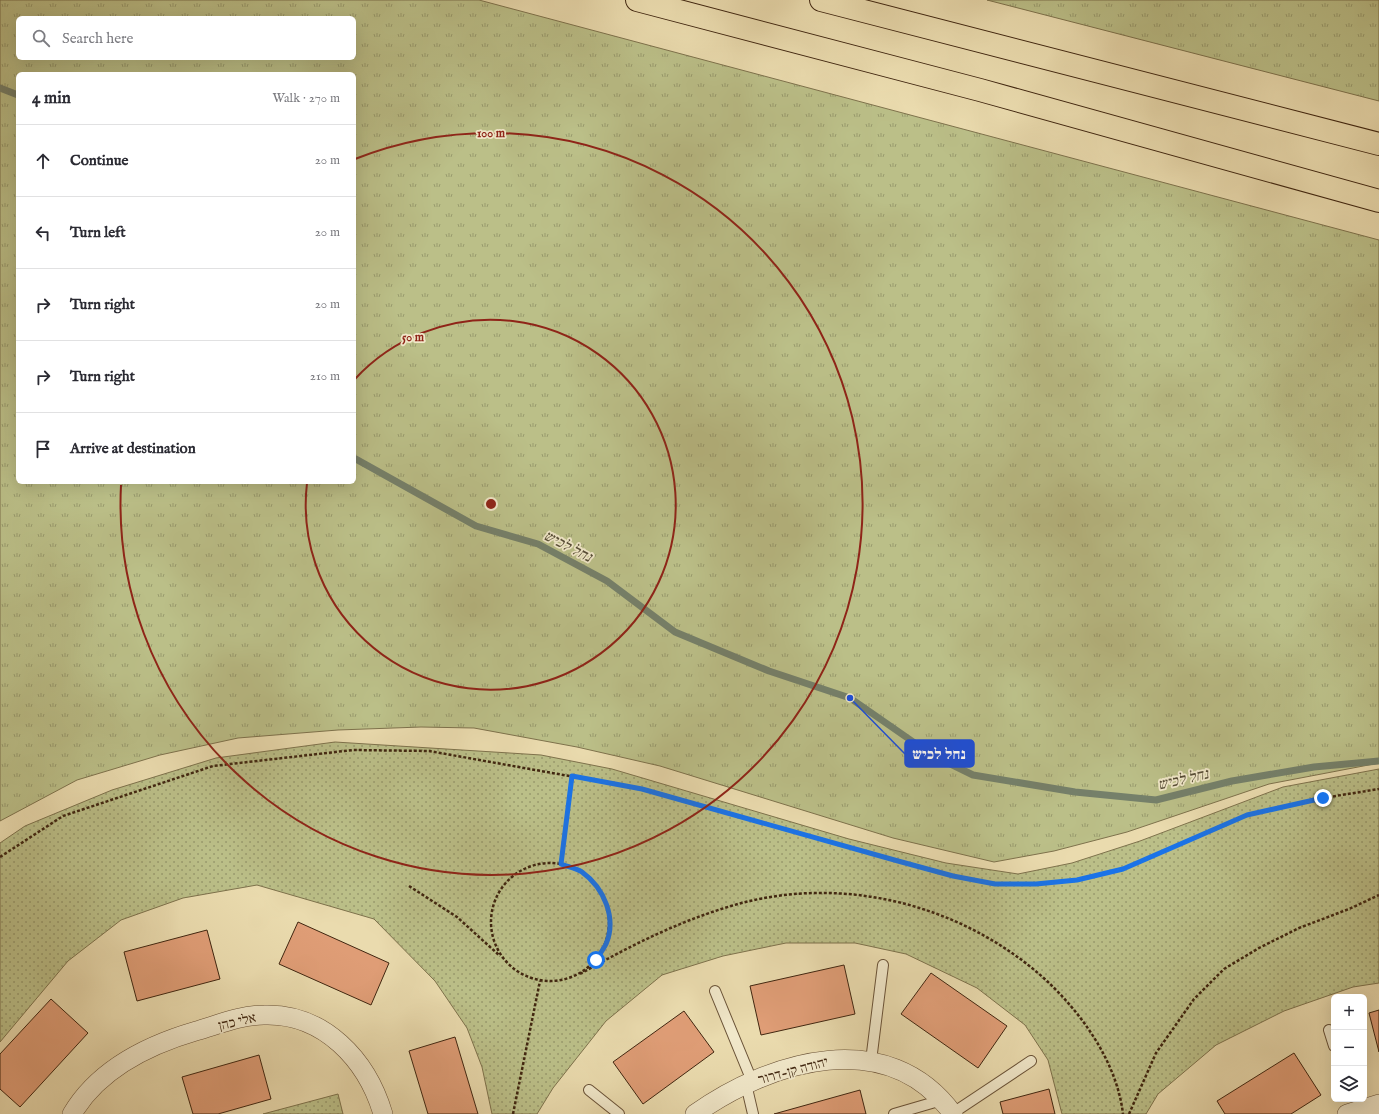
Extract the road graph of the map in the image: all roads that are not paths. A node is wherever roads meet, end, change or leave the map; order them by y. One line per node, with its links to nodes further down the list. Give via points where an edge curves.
1 (637, 0): 4 (highway, via 980,90)
2 (820, 0): 3 (highway)
3 (1379, 144)
4 (1379, 202)
5 (883, 965): 9 (lane)
6 (715, 991): 11 (lane)
7 (1329, 1030): 8 (lane)
8 (1331, 1036)
9 (871, 1061): 11 (street, יהודה קן-דרור, via 828,1060 772,1073); 15 (street, יהודה קן-דרור, via 900,1069 919,1079)
10 (1031, 1061): 15 (lane)
11 (749, 1083): 19 (street, יהודה קן-דרור, via 718,1098); 20 (lane)
12 (589, 1090): 18 (lane)
13 (1379, 1104): 14 (street)
14 (1351, 1108)
15 (950, 1109): 21 (lane)
16 (72, 1114): 17 (street, אלי כהן, via 92,1088 114,1069 142,1052 172,1038 232,1020 263,1015 291,1017 314,1026 338,1040 354,1056)
17 (383, 1114)
18 (619, 1114)
19 (695, 1114)
20 (753, 1114)
21 (894, 1114)

